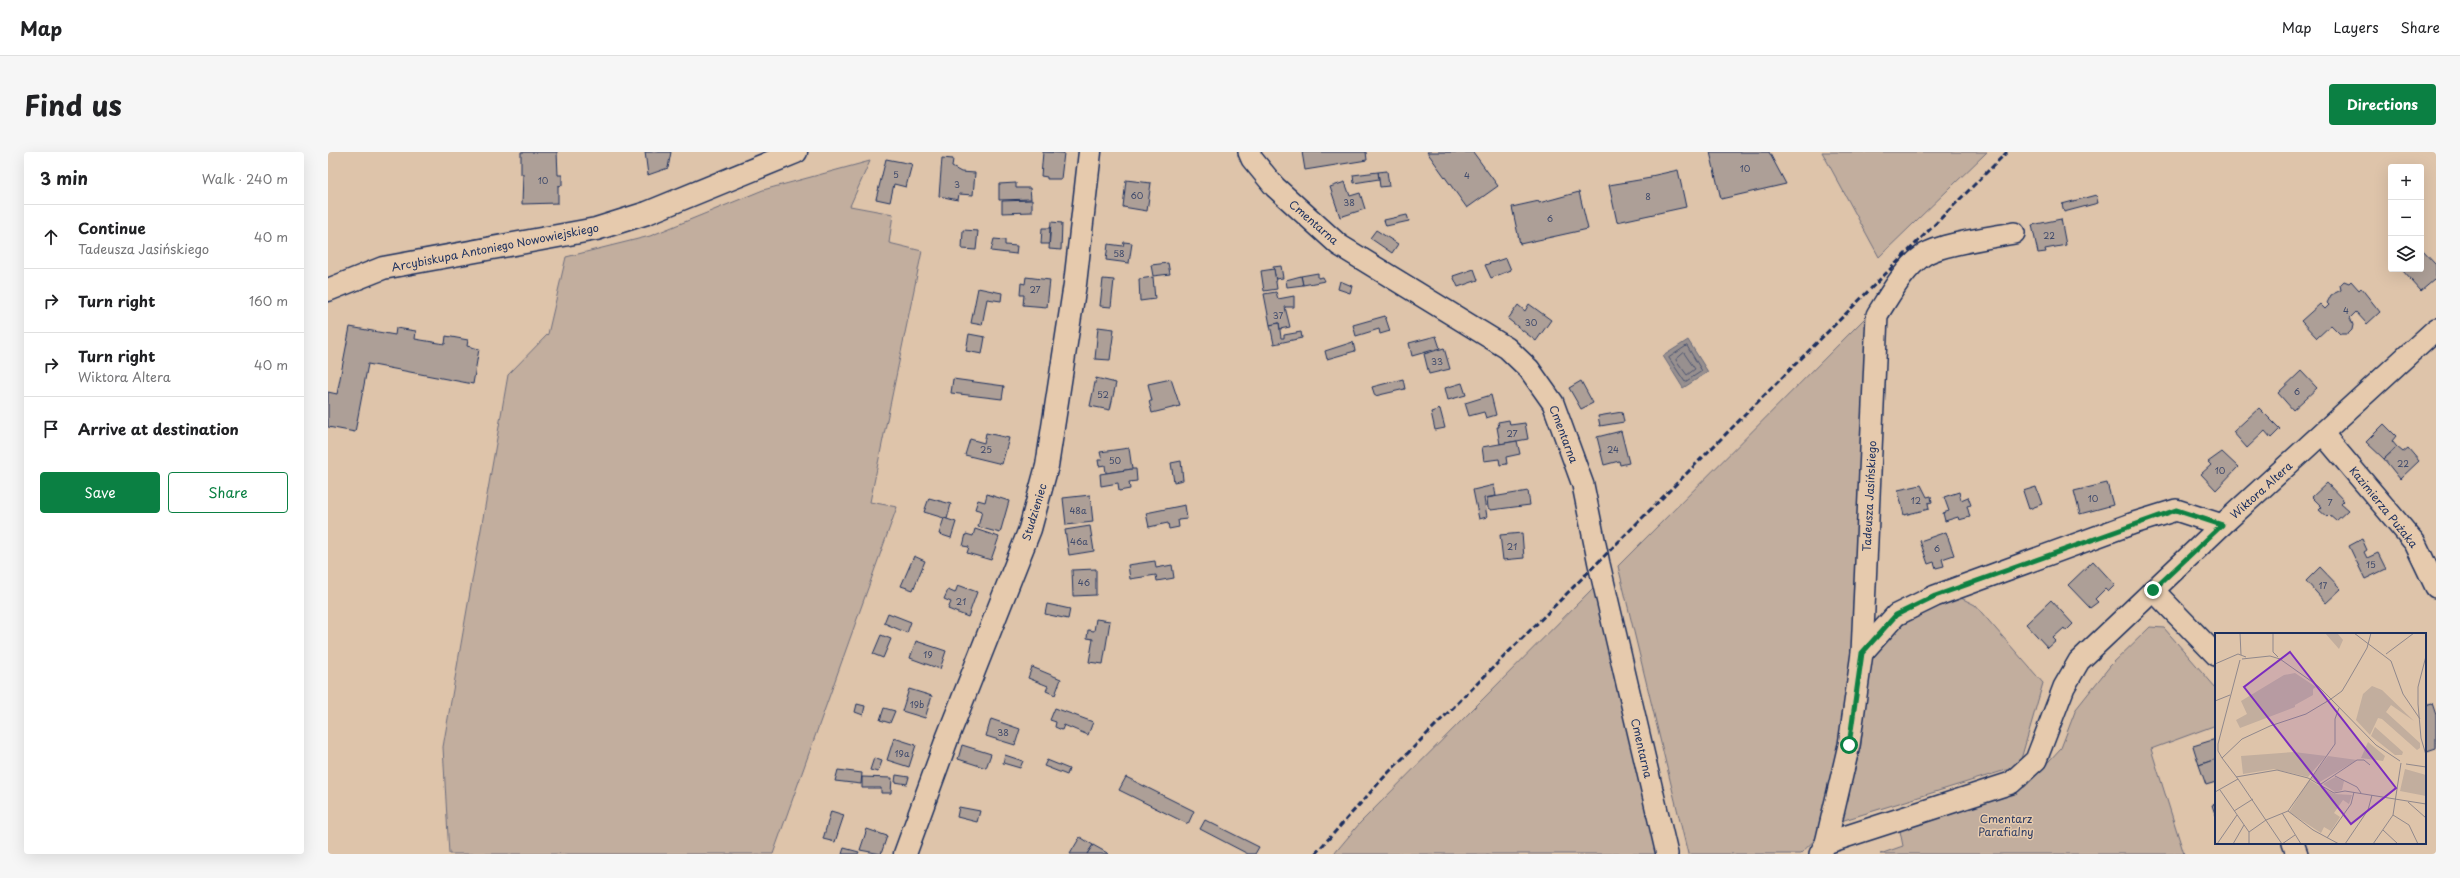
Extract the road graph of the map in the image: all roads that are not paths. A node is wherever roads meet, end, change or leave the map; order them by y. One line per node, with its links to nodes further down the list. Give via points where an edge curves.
1 (796, 152): 5 (main road, Arcybiskupa Antoniego Nowowiejskiego, via 647,213 596,229 383,268)
2 (1090, 152): 15 (main road, Studzieniec, via 1075,284 1047,466 1030,529 947,739)
3 (1249, 152): 16 (street, Cmentarna, via 1275,186 1340,245 1507,348 1529,369 1553,403 1583,485 1598,564)
4 (2014, 233): 11 (street, Tadeusza Jasińskiego, via 1964,242 1924,255 1899,280 1877,315)
5 (328, 290)
6 (2436, 329): 7 (street, Wiktora Altera)
7 (2323, 434): 8 (street, Wiktora Altera); 9 (street, Kazimierza Pużaka, via 2415,543)
8 (2222, 525): 10 (street, Wiktora Altera); 11 (street, via 2176,510 2134,523 1935,596 1896,615)
9 (2436, 587)
10 (2153, 590): 12 (street); 14 (street, Wiktora Altera, via 2079,660 2064,687 2036,760 2011,783)
11 (1862, 653): 14 (street, Tadeusza Jasińskiego, via 1849,745)
12 (2215, 654)
13 (2293, 844): 17 (street)
14 (1823, 849)
15 (905, 854)
16 (1667, 854)
17 (2297, 854)

